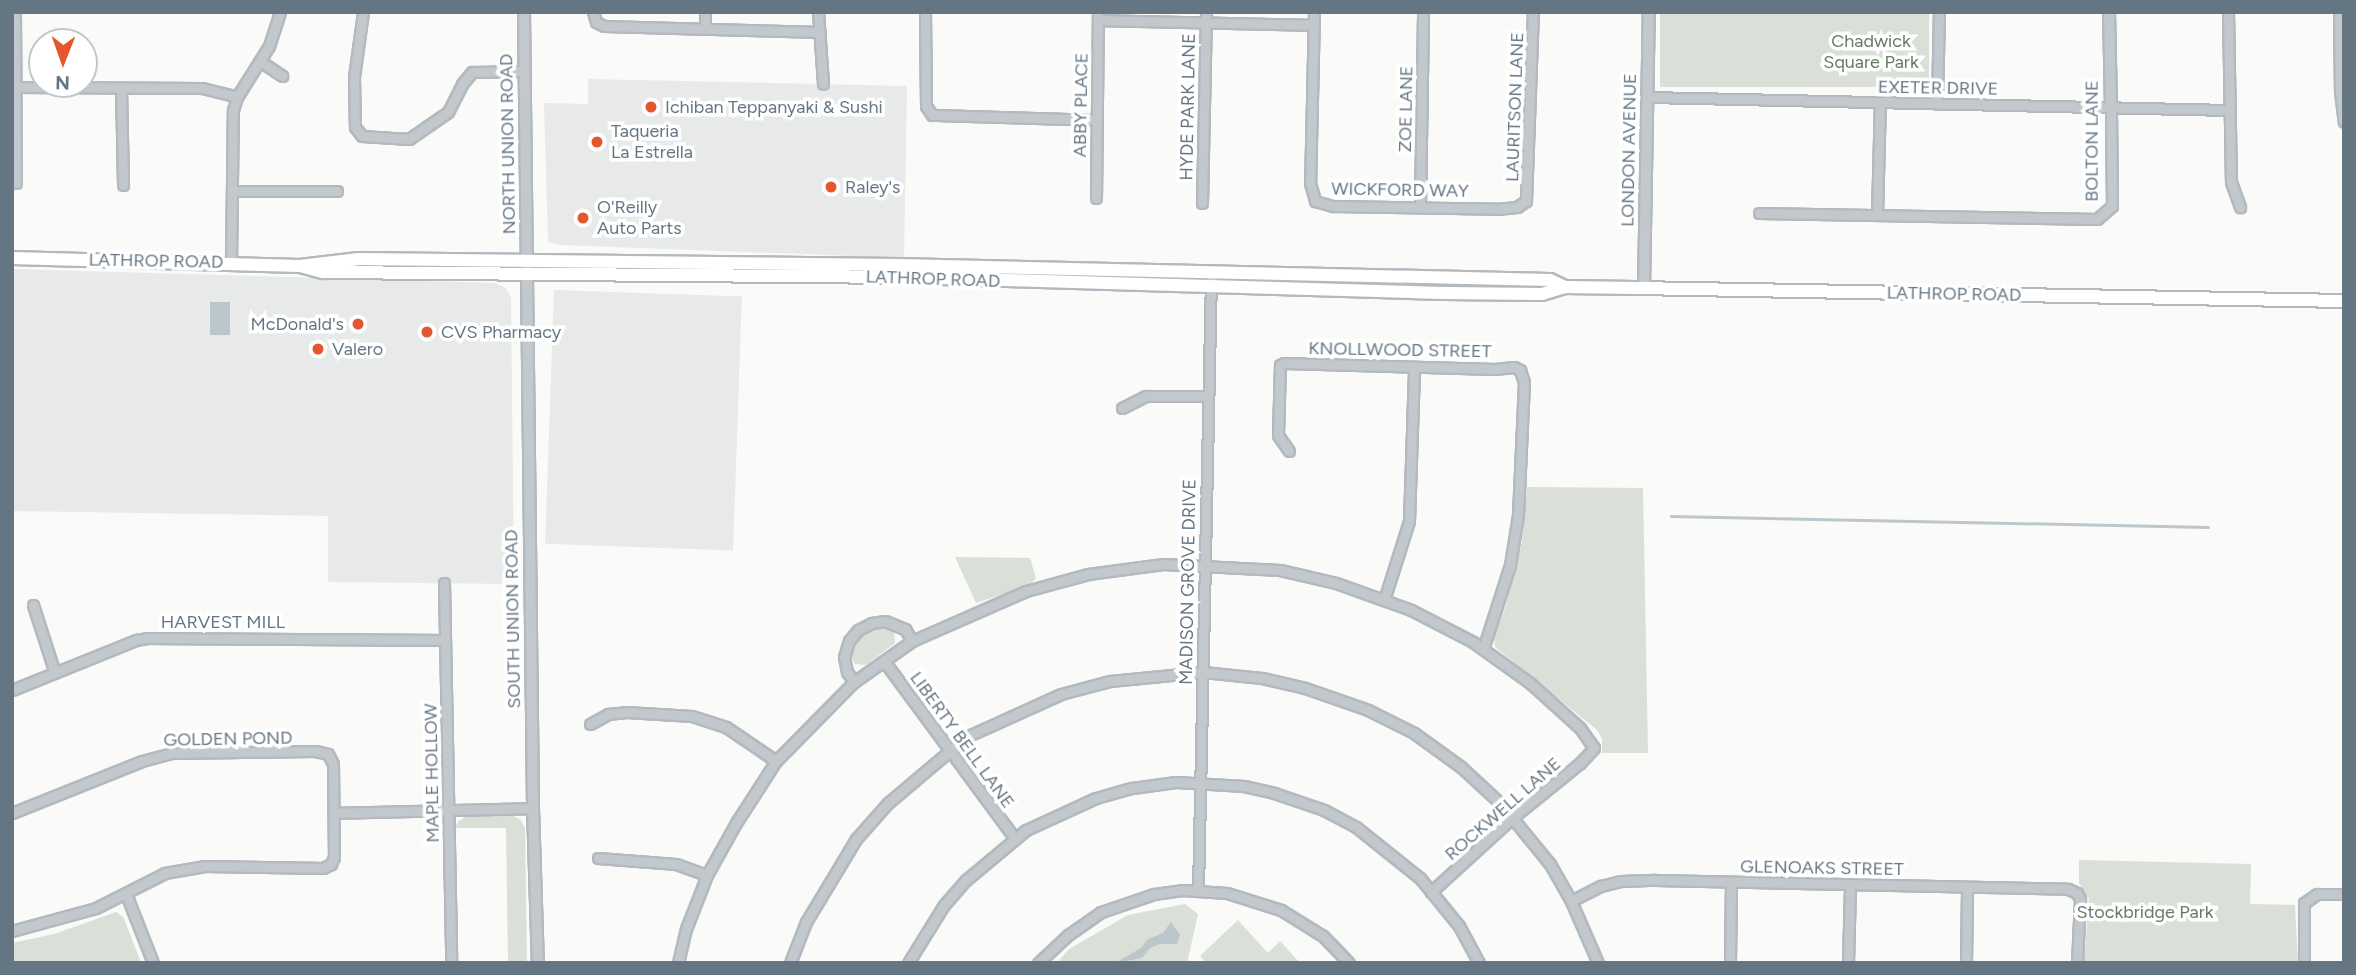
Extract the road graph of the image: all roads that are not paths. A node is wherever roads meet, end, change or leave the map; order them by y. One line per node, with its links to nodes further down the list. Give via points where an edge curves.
1 (15, 12): 28 (street)
2 (280, 12): 23 (street, via 270,46)
3 (363, 12): 24 (street, via 354,77 355,127 362,136 409,139 448,113 472,72)
4 (524, 12): 24 (street, NORTH UNION ROAD)
5 (593, 12): 21 (street, via 596,22 604,26)
6 (705, 12): 21 (street)
7 (818, 12): 22 (street)
8 (925, 12): 36 (street, via 926,106 932,115)
9 (1206, 12): 19 (street, HYDE PARK LANE)
10 (1314, 12): 20 (street)
11 (1423, 12): 44 (street, ZOE LANE)
12 (1533, 12): 46 (street, LAURITSON LANE, via 1526,201 1510,209)
13 (1649, 12): 31 (street, LONDON AVENUE)
14 (1938, 12): 33 (street)
15 (2109, 12): 34 (street, BOLTON LANE)
16 (2228, 12): 35 (street)
17 (2339, 12): 26 (street)
18 (1098, 16): 19 (street); 36 (street, ABBY PLACE)
19 (1206, 23): 20 (street); 43 (street, HYDE PARK LANE)
20 (1313, 25): 44 (street, WICKFORD WAY, via 1310,183 1315,201 1333,206)
21 (705, 27): 22 (street)
22 (820, 32): 27 (street)
23 (260, 61): 25 (street); 30 (street)
24 (525, 71): 50 (street, NORTH UNION ROAD)
25 (282, 76)
26 (2342, 79): 37 (street)
27 (823, 84)
28 (18, 86): 29 (street); 38 (street)
29 (121, 88): 30 (street, via 202,88); 39 (street)
30 (237, 97): 40 (street, via 231,138)
31 (1648, 97): 32 (street, EXETER DRIVE); 58 (street, LONDON AVENUE)
32 (1880, 103): 33 (street, EXETER DRIVE); 48 (street)
33 (1937, 104): 34 (street, EXETER DRIVE)
34 (2111, 108): 35 (street, EXETER DRIVE); 48 (street, BOLTON LANE, via 2113,196 2110,210 2097,219)
35 (2228, 110): 45 (street, via 2231,182)
36 (1097, 120): 42 (street, ABBY PLACE)
37 (2344, 122)
38 (16, 183)
39 (124, 184)
40 (233, 191): 41 (street); 51 (street)
41 (337, 191)
42 (1096, 198)
43 (1202, 203)
44 (1419, 206): 46 (street, WICKFORD WAY)
45 (2240, 207)
46 (1485, 208)
47 (1759, 213): 48 (street)
48 (1877, 214)
49 (12, 258): 51 (main road, LATHROP ROAD)
50 (527, 260): 52 (main road, LATHROP ROAD, via 359,259); 53 (main road, LATHROP ROAD); 55 (street, NORTH UNION ROAD)
51 (231, 262): 52 (main road, LATHROP ROAD)
52 (300, 266): 55 (main road, LATHROP ROAD, via 323,272)
53 (898, 271): 54 (main road, LATHROP ROAD); 55 (main road, LATHROP ROAD); 57 (main road, LATHROP ROAD)
54 (1211, 273): 56 (main road, LATHROP ROAD, via 1550,281); 57 (street, MADISON GROVE DRIVE)
55 (527, 275): 80 (street, SOUTH UNION ROAD)
56 (1565, 287): 57 (main road, LATHROP ROAD, via 1542,294); 58 (main road, LATHROP ROAD)
57 (1210, 288): 61 (street, MADISON GROVE DRIVE)
58 (1644, 288): 59 (main road, LATHROP ROAD)
59 (2344, 301)
60 (1414, 368): 63 (street, KNOLLWOOD STREET, via 1280,365 1278,435); 66 (street, via 1409,522); 70 (street, KNOLLWOOD STREET, via 1514,366 1524,382 1518,515 1510,565)
61 (1207, 396): 62 (street, via 1146,396); 64 (street, MADISON GROVE DRIVE)
62 (1122, 408)
63 (1289, 451)
64 (1203, 565): 66 (street, via 1280,570); 69 (street, via 1163,564 1088,574 1026,591); 72 (street, MADISON GROVE DRIVE)
65 (444, 583): 68 (street, MAPLE HOLLOW)
66 (1384, 600): 70 (street)
67 (33, 605): 73 (street)
68 (444, 640): 73 (street, HARVEST MILL, via 165,636 136,640); 81 (street, MAPLE HOLLOW)
69 (912, 641): 71 (street); 74 (street, via 905,629 885,621 858,631 844,657)
70 (1483, 649): 84 (street, ROCKWELL LANE, via 1530,683 1580,728 1594,748)
71 (884, 661): 74 (street); 77 (street, LIBERTY BELL LANE)
72 (1203, 672): 77 (street, via 1110,681 1061,694 1009,715); 79 (street, MADISON GROVE DRIVE); 84 (street, via 1262,678 1367,710 1414,733 1461,767)
73 (55, 673): 75 (street, HARVEST MILL)
74 (854, 682): 78 (street)
75 (12, 690)
76 (590, 724): 78 (street, via 617,713 692,716 726,727)
77 (949, 751): 85 (street, LIBERTY BELL LANE); 101 (street, via 888,803 856,839 806,922)
78 (776, 761): 87 (street)
79 (1201, 783): 85 (street, via 1132,788 1097,798 1055,814); 91 (street, MADISON GROVE DRIVE); 92 (street, via 1244,786 1324,810 1391,852)
80 (533, 808): 81 (street); 99 (street, SOUTH UNION ROAD)
81 (449, 810): 83 (street); 98 (street, MAPLE HOLLOW)
82 (12, 813): 83 (street, GOLDEN POND, via 171,753 316,751 328,754 333,764)
83 (334, 813): 93 (street, via 334,857 323,868 205,866 165,873)
84 (1512, 818): 92 (street, ROCKWELL LANE); 95 (street, via 1550,864)
85 (1015, 839): 102 (street, via 944,905)
86 (598, 858): 87 (street, via 676,864)
87 (707, 875): 100 (street)
88 (1731, 882): 89 (street, GLENOAKS STREET); 95 (street, GLENOAKS STREET, via 1621,881); 107 (street)
89 (1850, 884): 90 (street, GLENOAKS STREET); 108 (street)
90 (1967, 887): 109 (street); 110 (street, GLENOAKS STREET, via 2077,893)
91 (1198, 891): 103 (street, via 1154,894 1101,912 1068,934); 104 (street, via 1227,893 1281,910 1323,936)
92 (1431, 892): 105 (street, via 1459,926)
93 (126, 894): 96 (street, via 96,908); 97 (street)
94 (2344, 894): 111 (street, via 2317,894 2304,903)
95 (1571, 901): 106 (street)
96 (12, 931)
97 (153, 963)
98 (451, 963)
99 (538, 963)
100 (678, 963)
101 (790, 963)
102 (908, 963)
103 (1038, 963)
104 (1349, 963)
105 (1479, 963)
106 (1598, 963)
107 (1730, 963)
108 (1848, 963)
109 (1966, 963)
110 (2077, 963)
111 (2304, 963)

